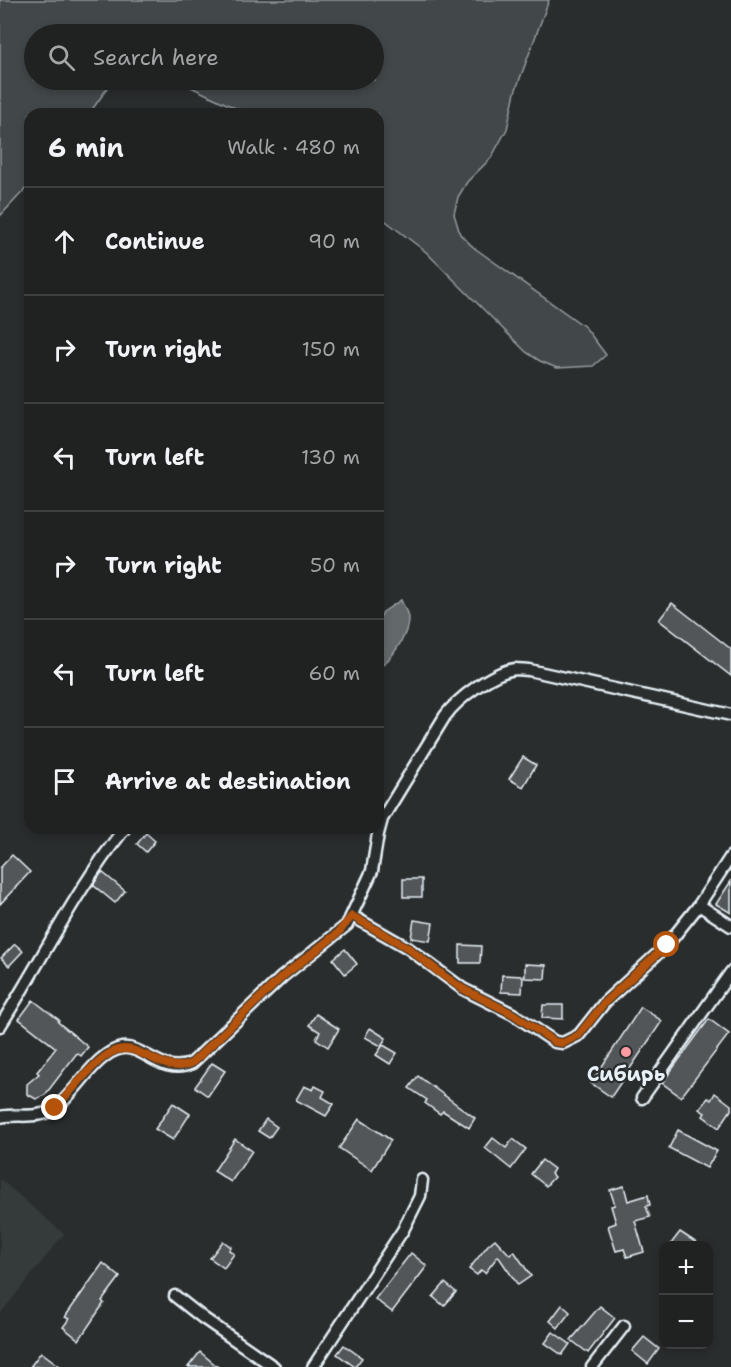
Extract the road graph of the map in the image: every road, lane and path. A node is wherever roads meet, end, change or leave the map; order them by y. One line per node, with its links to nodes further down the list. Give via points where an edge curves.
1 (731, 715): 2 (street, via 514,669 455,703)
2 (384, 816)
3 (119, 834): 10 (street, via 84,883)
4 (378, 834): 7 (street, via 372,871)
5 (731, 856): 6 (street)
6 (699, 905): 7 (street, via 660,952 605,1002 579,1035 563,1043 463,989 408,948); 8 (street)
7 (352, 916): 12 (street, via 338,933 282,977 192,1063 171,1066 123,1048 104,1058 55,1108 43,1115)
8 (731, 926)
9 (731, 972): 11 (street)
10 (0, 1026)
11 (642, 1098)
12 (0, 1117)
13 (422, 1180): 17 (street, via 420,1196 403,1230)
14 (175, 1296): 16 (street)
15 (624, 1326): 18 (street)
16 (274, 1367)
17 (313, 1367)
18 (592, 1367)

